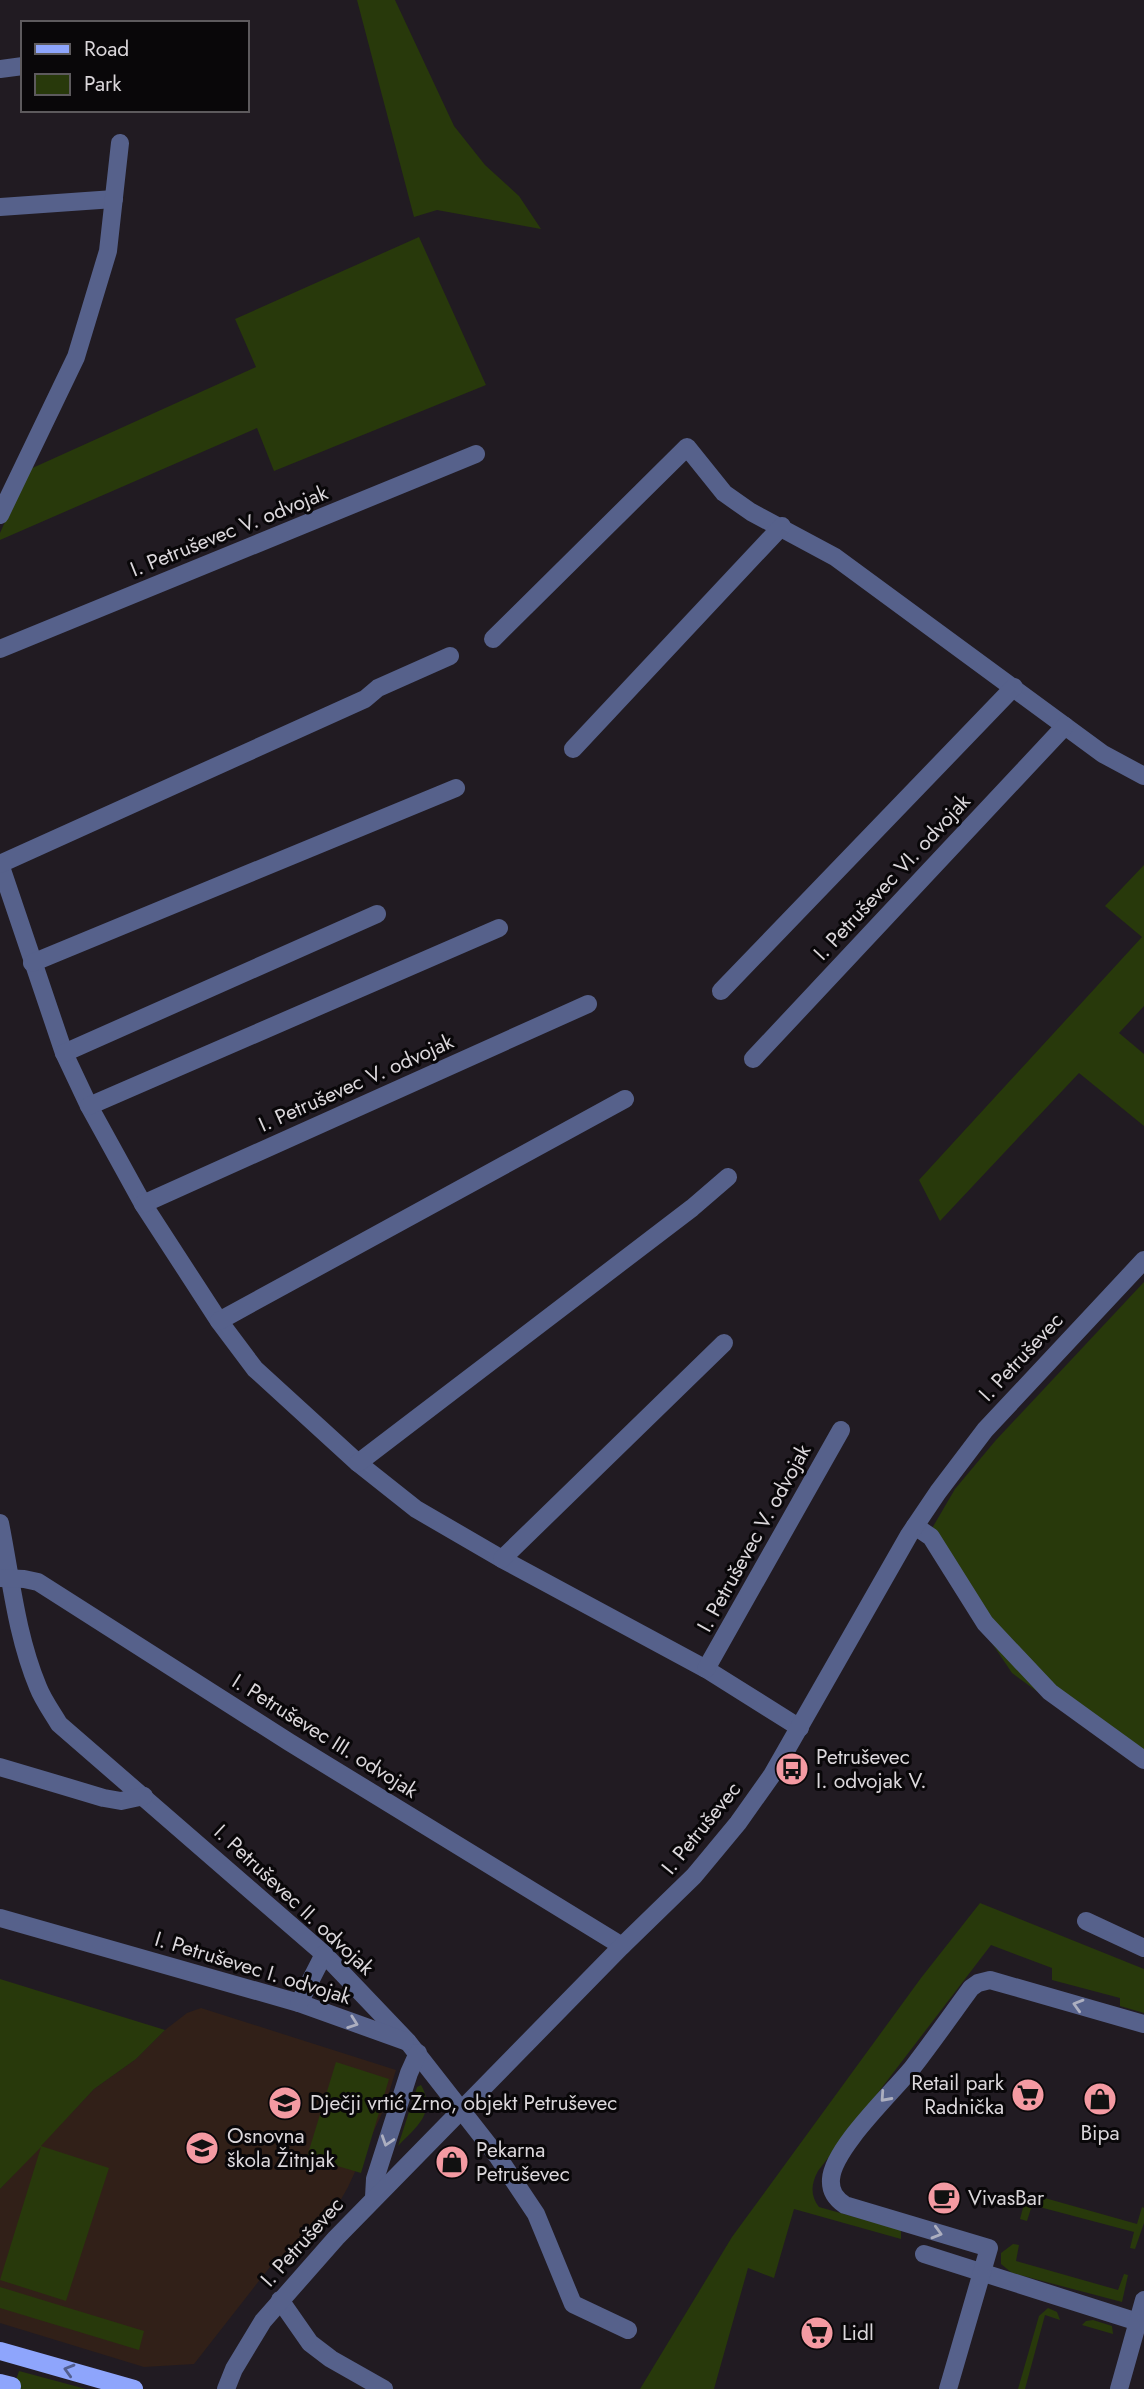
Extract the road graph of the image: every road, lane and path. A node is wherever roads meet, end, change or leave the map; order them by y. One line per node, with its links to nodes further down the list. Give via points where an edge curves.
1 (21, 66): 2 (street)
2 (0, 69)
3 (120, 144): 4 (street)
4 (114, 199): 5 (street); 7 (street, via 108,251 76,357)
5 (0, 207)
6 (476, 454): 10 (street, I. Petruševec V. odvojak)
7 (0, 515)
8 (782, 526): 9 (street, via 751,512 724,492 687,447); 12 (street, via 835,557); 14 (street)
9 (493, 639)
10 (0, 649)
11 (450, 656): 17 (street)
12 (1014, 687): 13 (street); 21 (street, I. Petruševec VI. odvojak)
13 (1065, 726): 15 (street); 24 (street, I. Petruševec VI. odvojak)
14 (573, 749)
15 (1144, 776)
16 (456, 788): 20 (street)
17 (0, 864): 20 (street)
18 (377, 914): 23 (street)
19 (499, 928): 26 (street)
20 (32, 963): 23 (street)
21 (721, 991)
22 (588, 1004): 28 (street, I. Petruševec V. odvojak)
23 (64, 1052): 26 (street)
24 (753, 1059)
25 (625, 1099): 30 (street)
26 (89, 1106): 28 (street)
27 (728, 1177): 33 (street)
28 (143, 1204): 30 (street)
29 (1144, 1260): 35 (street, I. Petruševec, via 985,1430)
30 (219, 1321): 33 (street, via 256,1369)
31 (724, 1343): 36 (street)
32 (841, 1430): 38 (street, I. Petruševec V. odvojak)
33 (358, 1463): 36 (street, via 416,1509)
34 (0, 1523): 37 (street, I. Petruševec II. odvojak)
35 (915, 1526): 39 (street, I. Petruševec); 40 (street, via 931,1537 985,1623 1050,1692)
36 (502, 1559): 38 (street)
37 (6, 1578): 42 (street, I. Petruševec II. odvojak, via 38,1688 59,1724); 45 (street, I. Petruševec III. odvojak, via 38,1583)
38 (706, 1669): 39 (street)
39 (800, 1728): 45 (street, I. Petruševec, via 738,1824 694,1876)
40 (1144, 1760)
41 (0, 1767): 42 (street, via 104,1798 121,1801)
42 (144, 1796): 47 (street, I. Petruševec II. odvojak)
43 (0, 1918): 48 (street, I. Petruševec I. odvojak)
44 (1086, 1921): 46 (street)
45 (622, 1946): 51 (street, I. Petruševec)
46 (1144, 1948)
47 (324, 1954): 48 (street); 50 (street, I. Petruševec II. odvojak)
48 (299, 2003): 50 (street, I. Petruševec I. odvojak, one-way to 50)
49 (1144, 2024): 54 (street, one-way to 54, via 990,1980 978,1983 842,2152 830,2181 835,2198 845,2205 989,2248)
50 (413, 2048): 51 (street); 52 (street, one-way to 52)
51 (461, 2110): 52 (street, I. Petruševec); 58 (street, via 536,2214 573,2304)
52 (374, 2197): 55 (street, I. Petruševec)
53 (924, 2255): 54 (street)
54 (981, 2273): 57 (street); 63 (street)
55 (279, 2300): 61 (street, I. Petruševec); 62 (street, via 310,2343)
56 (1144, 2300): 57 (street)
57 (1138, 2322): 64 (street)
58 (628, 2330)
59 (0, 2351): 60 (main road, one-way to 59)
60 (134, 2389)
61 (226, 2389)
62 (384, 2389)
63 (948, 2389)
64 (1119, 2389)

